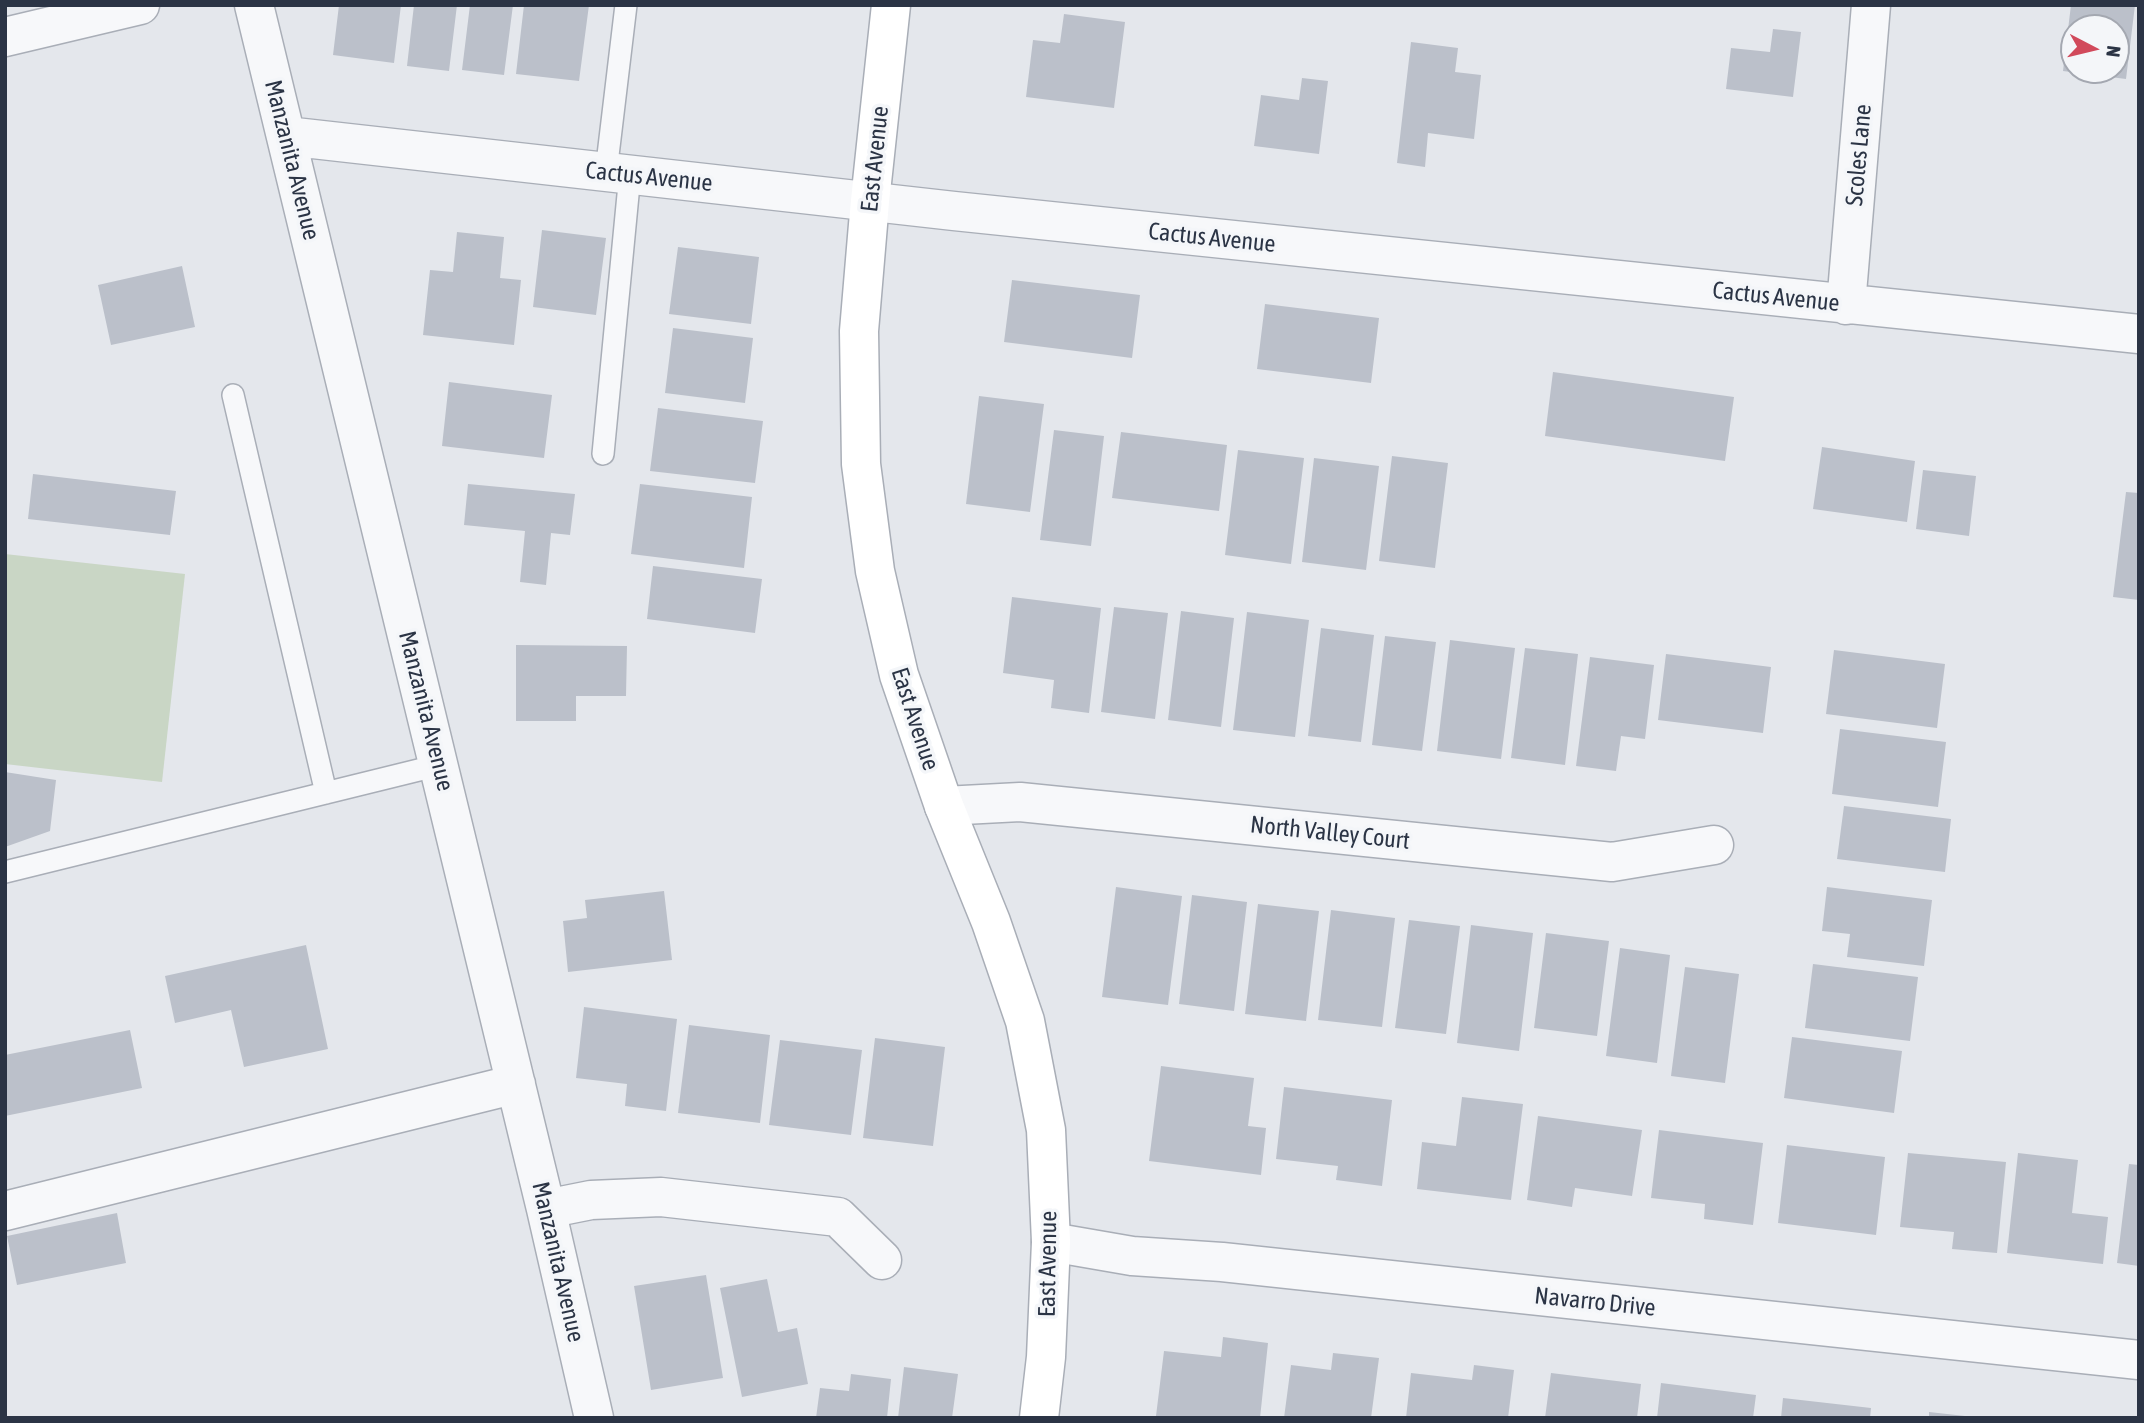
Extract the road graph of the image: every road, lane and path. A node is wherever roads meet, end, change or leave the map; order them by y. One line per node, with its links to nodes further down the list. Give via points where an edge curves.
1 (140, 5): 6 (street)
2 (254, 5): 7 (street, Manzanita Avenue)
3 (626, 5): 8 (lane)
4 (891, 5): 9 (main road, East Avenue)
5 (1871, 5): 10 (street, Scoles Lane)
6 (5, 37)
7 (286, 136): 8 (street, Cactus Avenue); 14 (street, Manzanita Avenue)
8 (618, 173): 9 (street, Cactus Avenue); 13 (lane)
9 (870, 201): 10 (street, Cactus Avenue); 16 (main road, East Avenue, via 859,331 861,464 874,571 896,662)
10 (1846, 305): 11 (street, Cactus Avenue)
11 (2139, 334)
12 (233, 395): 15 (lane)
13 (603, 454)
14 (439, 765): 15 (lane); 19 (street, Manzanita Avenue)
15 (326, 793): 18 (lane)
16 (944, 806): 17 (street, North Valley Court, via 1020,802 1612,862); 22 (main road, East Avenue, via 991,922 1024,1021 1046,1130)
17 (1714, 845)
18 (5, 872)
19 (516, 1084): 20 (street, Manzanita Avenue); 21 (street)
20 (546, 1209): 23 (street, via 591,1200 661,1197 838,1217); 25 (street, Manzanita Avenue)
21 (5, 1211)
22 (1051, 1242): 24 (street, Navarro Drive, via 1132,1255); 26 (main road, East Avenue)
23 (882, 1260)
24 (2139, 1360)
25 (594, 1418)
26 (1039, 1418)

